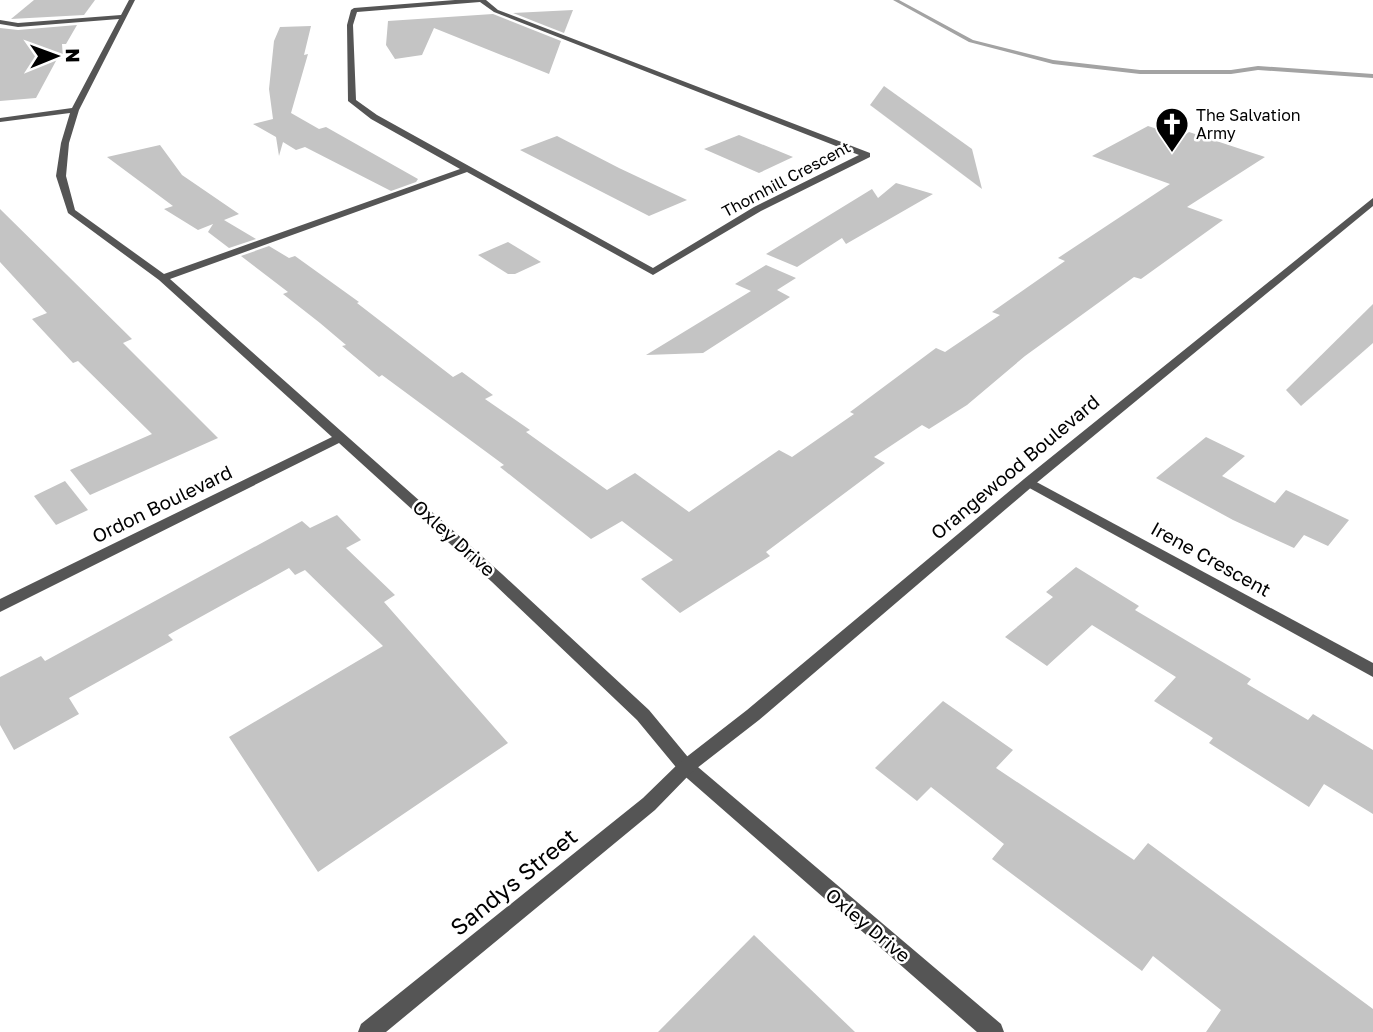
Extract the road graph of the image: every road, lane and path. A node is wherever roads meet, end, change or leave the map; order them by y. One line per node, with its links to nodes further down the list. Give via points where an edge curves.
1 (132, 0): 3 (street, Oxley Drive)
2 (481, 0): 7 (street, Thornhill Crescent, via 354,10 350,25 352,101); 7 (street, Thornhill Crescent, via 496,11 867,155 837,167 653,272)
3 (124, 17): 4 (street, via 18,25); 5 (street, Oxley Drive)
4 (0, 22)
5 (75, 110): 6 (street); 9 (street, Oxley Drive, via 61,176 71,211)
6 (0, 120)
7 (468, 169): 9 (street)
8 (1373, 201): 11 (street, Orangewood Boulevard)
9 (163, 278): 10 (street, Oxley Drive)
10 (341, 437): 12 (street, Ordon Boulevard); 14 (street, Oxley Drive, via 643,715)
11 (1029, 482): 13 (street, Irene Crescent); 14 (street, Orangewood Boulevard)
12 (0, 606)
13 (1373, 671)
14 (686, 767): 15 (street, Sandys Street, via 649,804); 16 (street, Oxley Drive)
15 (369, 1032)
16 (993, 1032)

